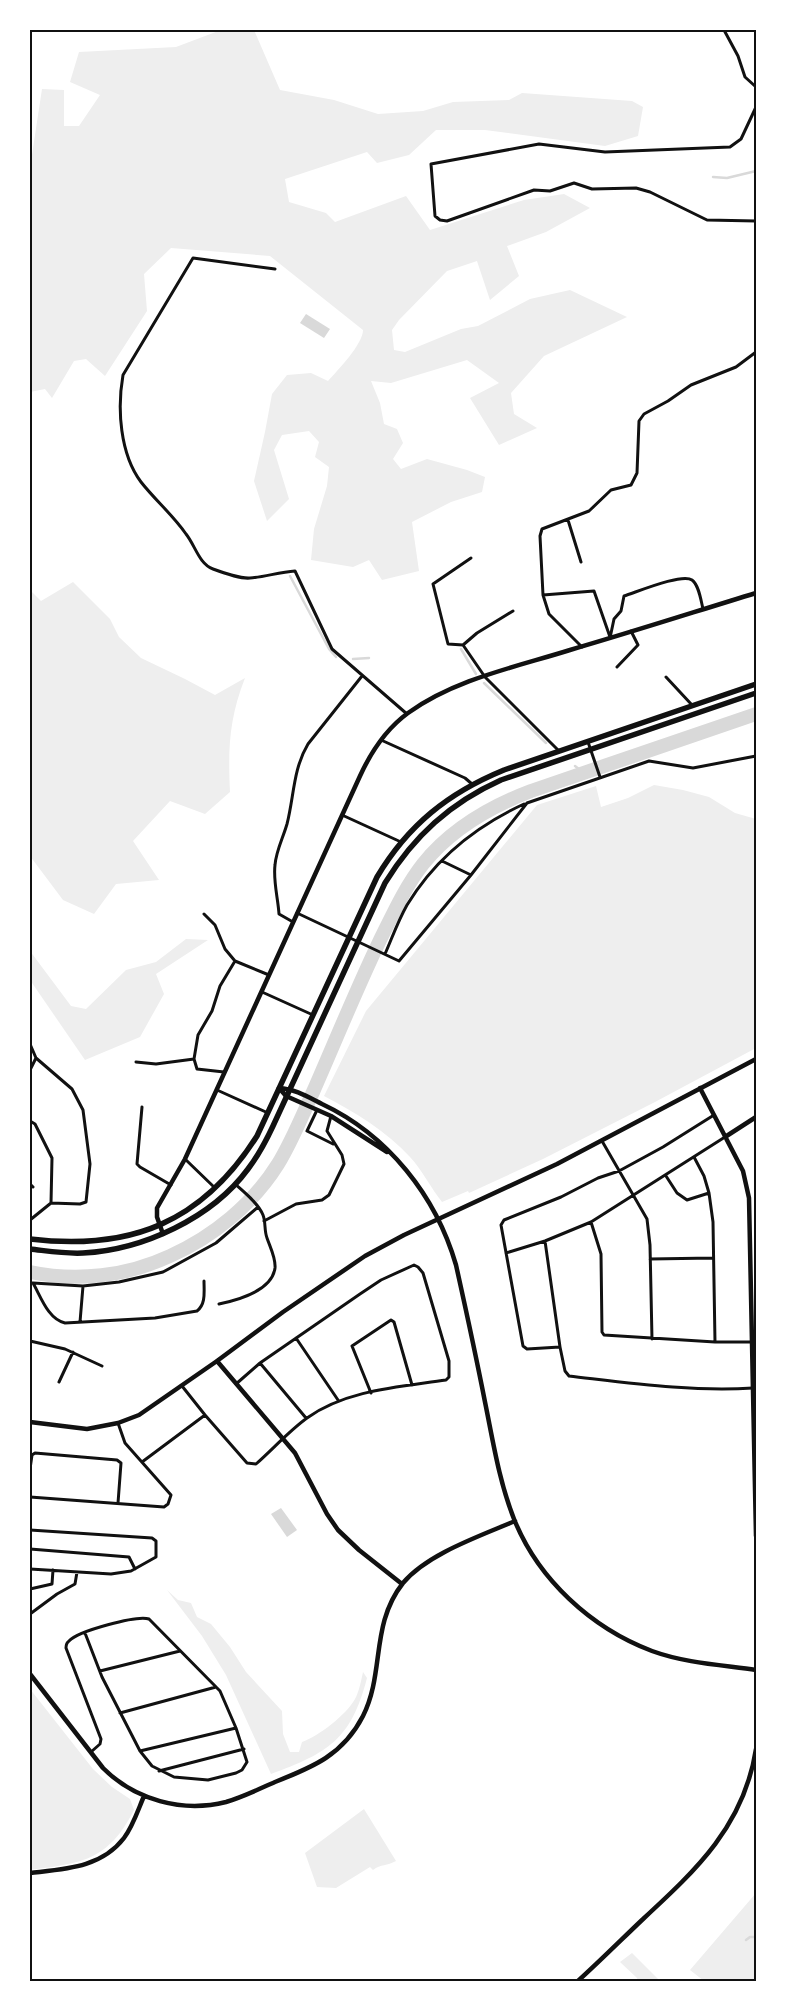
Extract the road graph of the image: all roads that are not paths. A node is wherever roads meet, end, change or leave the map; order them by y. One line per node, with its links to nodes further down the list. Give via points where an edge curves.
1 (724, 30): 2 (street, via 745,77)
2 (756, 88)
3 (756, 107): 4 (street, via 741,139 730,147 605,152 539,144 431,164 435,216 440,220 447,221 534,190 550,191 574,183 592,189 636,188 707,220)
4 (756, 221)
5 (275, 269): 19 (street, via 193,258 123,376 124,441 140,480 186,534 203,562 212,569 248,579 295,571 332,649)
6 (756, 352): 7 (street, via 736,367 691,385 644,414 639,421 637,473 631,485 611,490 589,511)
7 (568, 520): 9 (street); 11 (street, via 542,529)
8 (471, 558): 16 (street, via 434,584 448,644)
9 (581, 562)
10 (756, 593): 12 (street)
11 (543, 595): 15 (street, via 594,591); 17 (street, via 549,614)
12 (704, 609): 14 (street); 15 (street, via 693,580 668,581 624,596)
13 (513, 611): 16 (street)
14 (631, 631): 15 (street); 18 (street, via 638,645)
15 (610, 638): 17 (street)
16 (463, 645): 20 (street)
17 (582, 647): 20 (street)
18 (617, 667)
19 (362, 676): 25 (street); 40 (street, via 308,744 293,781 287,824 274,871 279,914)
20 (485, 677): 25 (street, via 439,694); 29 (street)
21 (666, 677): 24 (street)
22 (756, 684): 24 (main road)
23 (756, 693): 28 (main road)
24 (692, 706): 27 (main road)
25 (407, 714): 26 (street)
26 (381, 740): 32 (street); 34 (street, via 364,766)
27 (588, 741): 28 (street); 29 (main road)
28 (591, 749): 31 (street); 42 (main road, via 485,787 437,820 419,836 396,865)
29 (559, 751): 32 (main road)
30 (756, 756): 31 (street, via 693,768 649,760)
31 (600, 777): 33 (street)
32 (472, 784): 35 (main road, via 436,807)
33 (527, 802): 36 (street, via 478,828); 37 (street)
34 (342, 815): 35 (street); 38 (street)
35 (401, 842): 41 (main road, via 377,877)
36 (442, 861): 37 (street); 43 (street, via 407,906)
37 (471, 875): 43 (street, via 399,961)
38 (297, 913): 40 (street); 41 (street)
39 (204, 914): 44 (street, via 215,925 225,949)
40 (293, 922): 45 (street)
41 (348, 938): 42 (street); 47 (main road)
42 (357, 941): 43 (street); 57 (main road)
43 (384, 954)
44 (235, 961): 45 (street); 50 (street, via 201,1029)
45 (269, 975): 46 (street)
46 (261, 991): 47 (street); 54 (street)
47 (313, 1015): 55 (main road)
48 (30, 1044): 49 (street)
49 (36, 1058): 53 (street); 80 (street, via 72,1089 83,1110 90,1164 86,1202)
50 (194, 1059): 52 (street, via 156,1064); 54 (street, via 197,1068)
51 (756, 1059): 56 (street)
52 (136, 1062)
53 (30, 1070)
54 (224, 1072): 58 (street)
55 (279, 1088): 57 (street); 59 (street); 62 (main road)
56 (700, 1088): 63 (street); 68 (street)
57 (290, 1089): 59 (main road); 70 (street, via 355,1121 378,1139)
58 (216, 1090): 62 (street); 72 (street)
59 (286, 1096): 61 (street); 75 (main road, via 261,1150)
60 (142, 1107): 76 (street, via 137,1164)
61 (315, 1109): 64 (street); 69 (street, via 307,1131)
62 (268, 1114): 77 (main road, via 246,1154)
63 (714, 1115): 67 (street); 73 (street)
64 (330, 1116): 69 (street, via 328,1131); 70 (street)
65 (756, 1117): 67 (street)
66 (30, 1121): 80 (street, via 35,1124 52,1158)
67 (725, 1137): 71 (street); 102 (street, via 742,1171 749,1198)
68 (602, 1141): 73 (street); 105 (street, via 356,1261)
69 (334, 1144): 83 (street, via 344,1164 328,1196 296,1204)
70 (392, 1156): 124 (street, via 427,1199 452,1254 498,1469)
71 (694, 1157): 74 (street); 78 (street)
72 (185, 1159): 76 (street); 77 (street)
73 (619, 1171): 79 (street); 90 (street, via 504,1220 501,1225)
74 (666, 1176): 78 (street, via 677,1193 687,1200); 79 (street)
75 (235, 1184): 81 (street); 86 (main road, via 194,1218)
76 (172, 1186): 85 (street, via 157,1208)
77 (216, 1188): 85 (main road)
78 (709, 1193): 91 (street)
79 (635, 1196): 84 (street); 92 (street, via 649,1228)
80 (51, 1203): 82 (street)
81 (257, 1206): 83 (street); 95 (street, via 216,1243 163,1272)
82 (30, 1220)
83 (264, 1220): 96 (street, via 275,1267 273,1275 252,1293)
84 (591, 1222): 88 (street); 99 (street, via 601,1254 602,1332 604,1335)
85 (160, 1225): 86 (street); 87 (main road, via 89,1243)
86 (163, 1234): 89 (main road, via 94,1252)
87 (30, 1239)
88 (546, 1241): 90 (street); 103 (street)
89 (30, 1249)
90 (506, 1253): 103 (street, via 523,1346 527,1349)
91 (714, 1258): 92 (street); 101 (street)
92 (650, 1260): 99 (street)
93 (204, 1281): 97 (street, via 203,1302 197,1311 155,1318)
94 (31, 1283): 95 (street); 97 (street, via 58,1322)
95 (83, 1286): 97 (street)
96 (220, 1304)
97 (80, 1322)
98 (296, 1338): 106 (street); 111 (street, via 381,1280 414,1265 426,1283 447,1354 449,1377); 114 (street)
99 (652, 1339): 101 (street)
100 (30, 1341): 104 (street)
101 (715, 1342): 102 (street)
102 (752, 1342): 112 (street)
103 (560, 1347): 112 (street, via 564,1372 569,1376 654,1386)
104 (73, 1352): 107 (street); 108 (street)
105 (217, 1361): 109 (street); 110 (street)
106 (260, 1363): 109 (street); 116 (street)
107 (102, 1366)
108 (59, 1382)
109 (236, 1384): 119 (street)
110 (182, 1386): 115 (street); 118 (street, via 147,1410)
111 (412, 1386): 113 (street); 113 (street, via 391,1320 352,1346)
112 (753, 1388): 126 (street)
113 (371, 1393): 114 (street)
114 (338, 1400): 116 (street)
115 (206, 1415): 119 (street, via 247,1463 256,1464); 120 (street)
116 (306, 1418): 119 (street)
117 (30, 1422): 118 (street, via 87,1429)
118 (118, 1423): 120 (street, via 125,1443)
119 (284, 1439): 132 (street, via 303,1465 338,1530)
120 (142, 1462): 123 (street, via 171,1495 171,1500 164,1507)
121 (30, 1469): 123 (street, via 35,1453 117,1460 121,1463)
122 (30, 1497): 123 (street)
123 (118, 1504)
124 (515, 1520): 132 (street, via 435,1557); 137 (street, via 532,1554 554,1584 608,1629 666,1655)
125 (30, 1530): 129 (street, via 152,1538 156,1541 156,1557)
126 (756, 1536)
127 (30, 1549): 129 (street, via 129,1557)
128 (30, 1569): 130 (street)
129 (135, 1569): 131 (street, via 111,1574)
130 (53, 1570): 131 (street); 133 (street, via 52,1584)
131 (76, 1572): 134 (street, via 75,1584)
132 (402, 1584): 148 (street, via 383,1622 367,1706 348,1739 331,1756 303,1771 224,1802 186,1805)
133 (30, 1589)
134 (30, 1614)
135 (85, 1633): 136 (street, via 145,1617); 138 (street); 146 (street, via 69,1640 66,1648 102,1739)
136 (180, 1651): 138 (street); 140 (street)
137 (756, 1670)
138 (100, 1672): 141 (street)
139 (30, 1674): 146 (street)
140 (216, 1688): 141 (street); 142 (street)
141 (120, 1713): 145 (street)
142 (236, 1728): 143 (street); 145 (street)
143 (244, 1749): 147 (street); 147 (street, via 246,1767 236,1773 197,1780)
144 (756, 1749): 150 (street, via 744,1794 719,1841 686,1879)
145 (140, 1751): 147 (street, via 146,1762)
146 (91, 1752): 148 (street, via 117,1780)
147 (159, 1771)
148 (144, 1796): 149 (street, via 125,1837 99,1860 76,1868)
149 (30, 1873)
150 (578, 1981)

